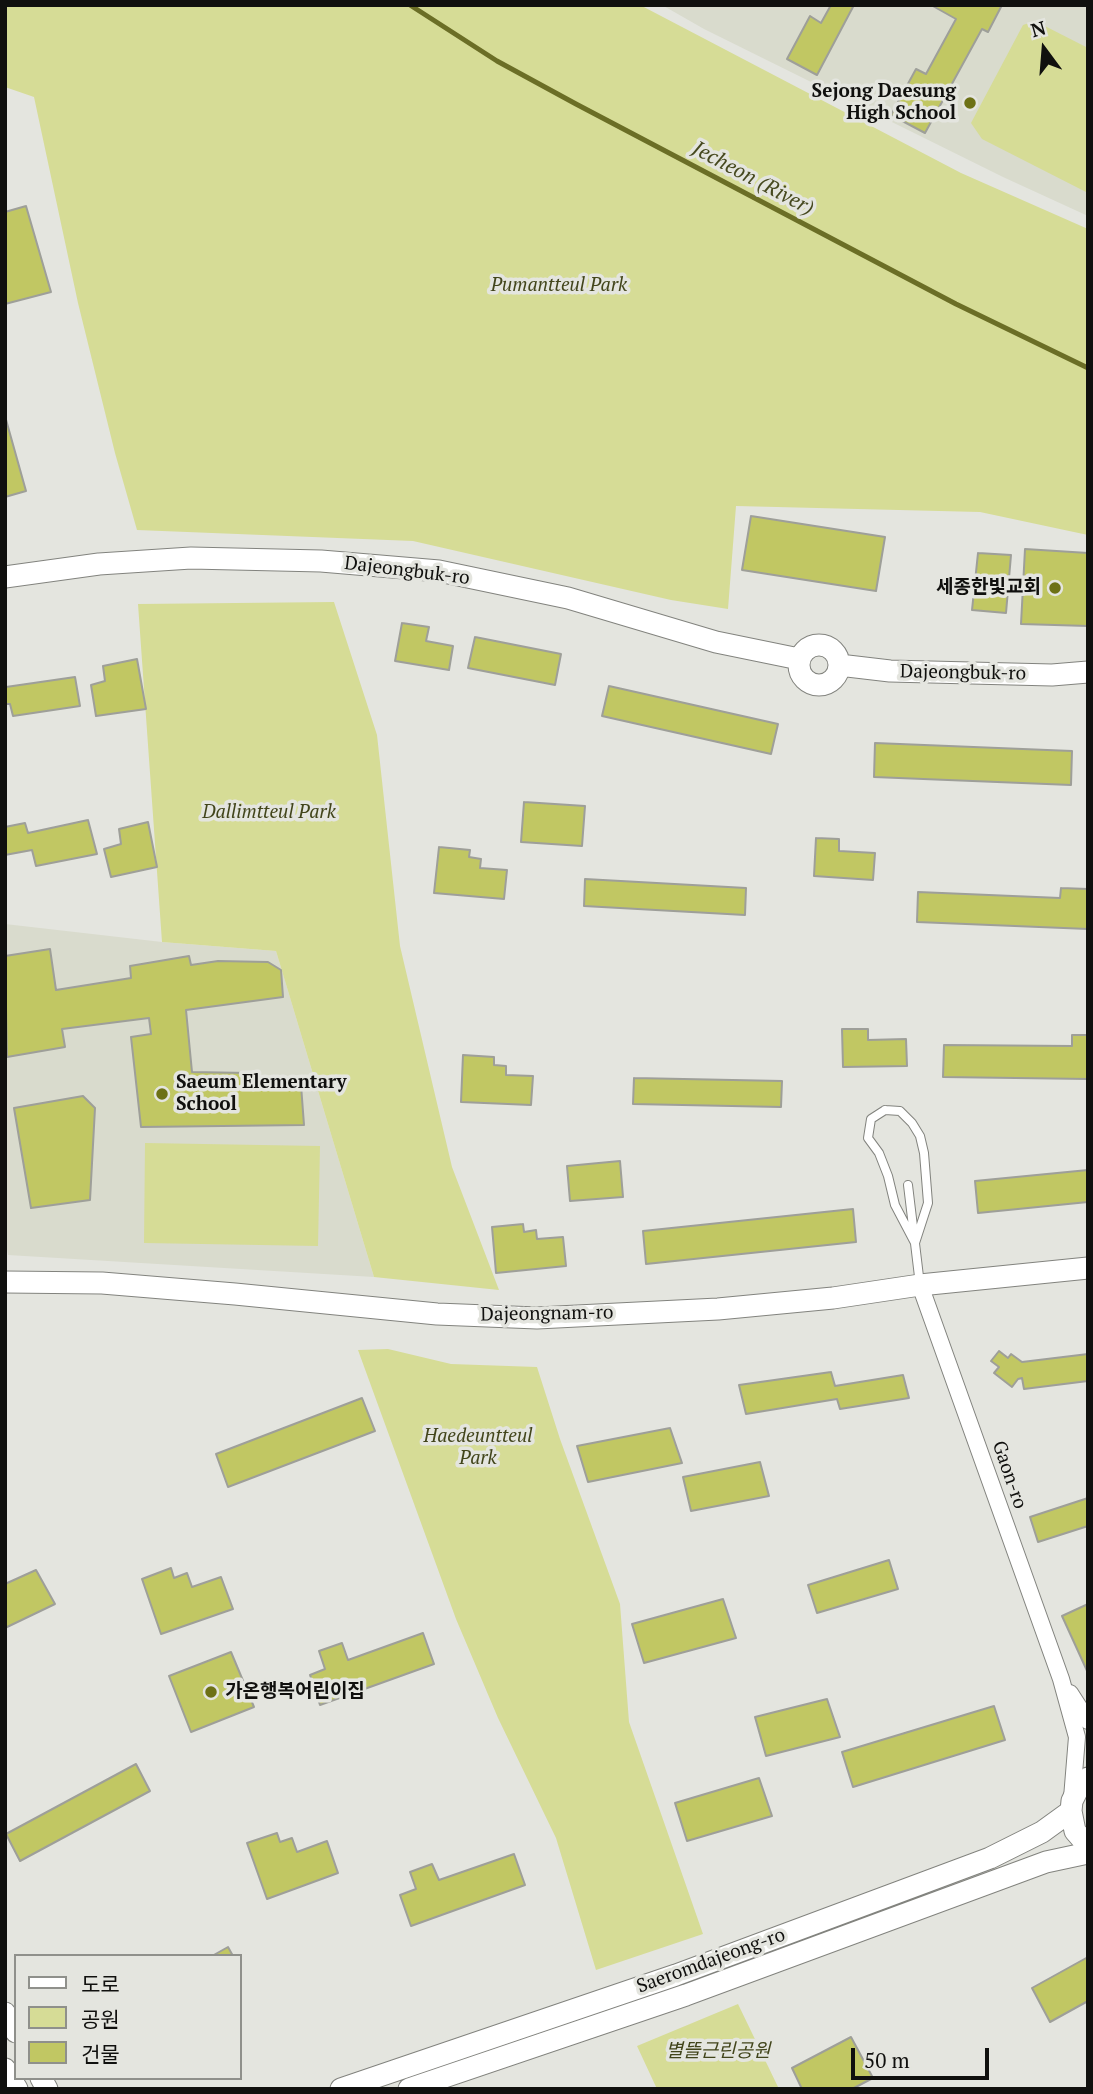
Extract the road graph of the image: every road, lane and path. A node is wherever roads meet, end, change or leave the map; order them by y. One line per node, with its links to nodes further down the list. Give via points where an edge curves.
1 (5, 577): 2 (street, Dajeongbuk-ro, via 191,558 321,561 439,571 568,598 716,642)
2 (799, 659): 3 (street, via 812,646 825,646 835,653); 3 (street, via 803,679 816,685 834,678)
3 (839, 665): 4 (street, Dajeongbuk-ro, via 902,672)
4 (1088, 672)
5 (908, 1185): 6 (lane)
6 (915, 1243): 6 (lane, via 928,1203 924,1153 912,1123 900,1111 886,1110 871,1119 868,1138 880,1153 895,1205); 9 (lane)
7 (1088, 1268): 9 (street, Dajeongnam-ro)
8 (5, 1282): 9 (street, Dajeongnam-ro, via 102,1283 438,1314 537,1318 718,1309)
9 (920, 1285): 10 (street, Gaon-ro)
10 (1060, 1679): 11 (street); 13 (street, via 1077,1737)
11 (1088, 1721)
12 (1088, 1778): 13 (street)
13 (1072, 1806): 14 (street, via 1075,1831); 20 (street, Saeromdajeong-ro, via 1042,1832 990,1858 676,1975)
14 (1088, 1846)
15 (1088, 1853): 21 (street, Saeromdajeong-ro, via 1046,1862 686,1995)
16 (5, 2013): 17 (street)
17 (14, 2029)
18 (5, 2069): 19 (street)
19 (17, 2089)
20 (341, 2089)
21 (409, 2089)

